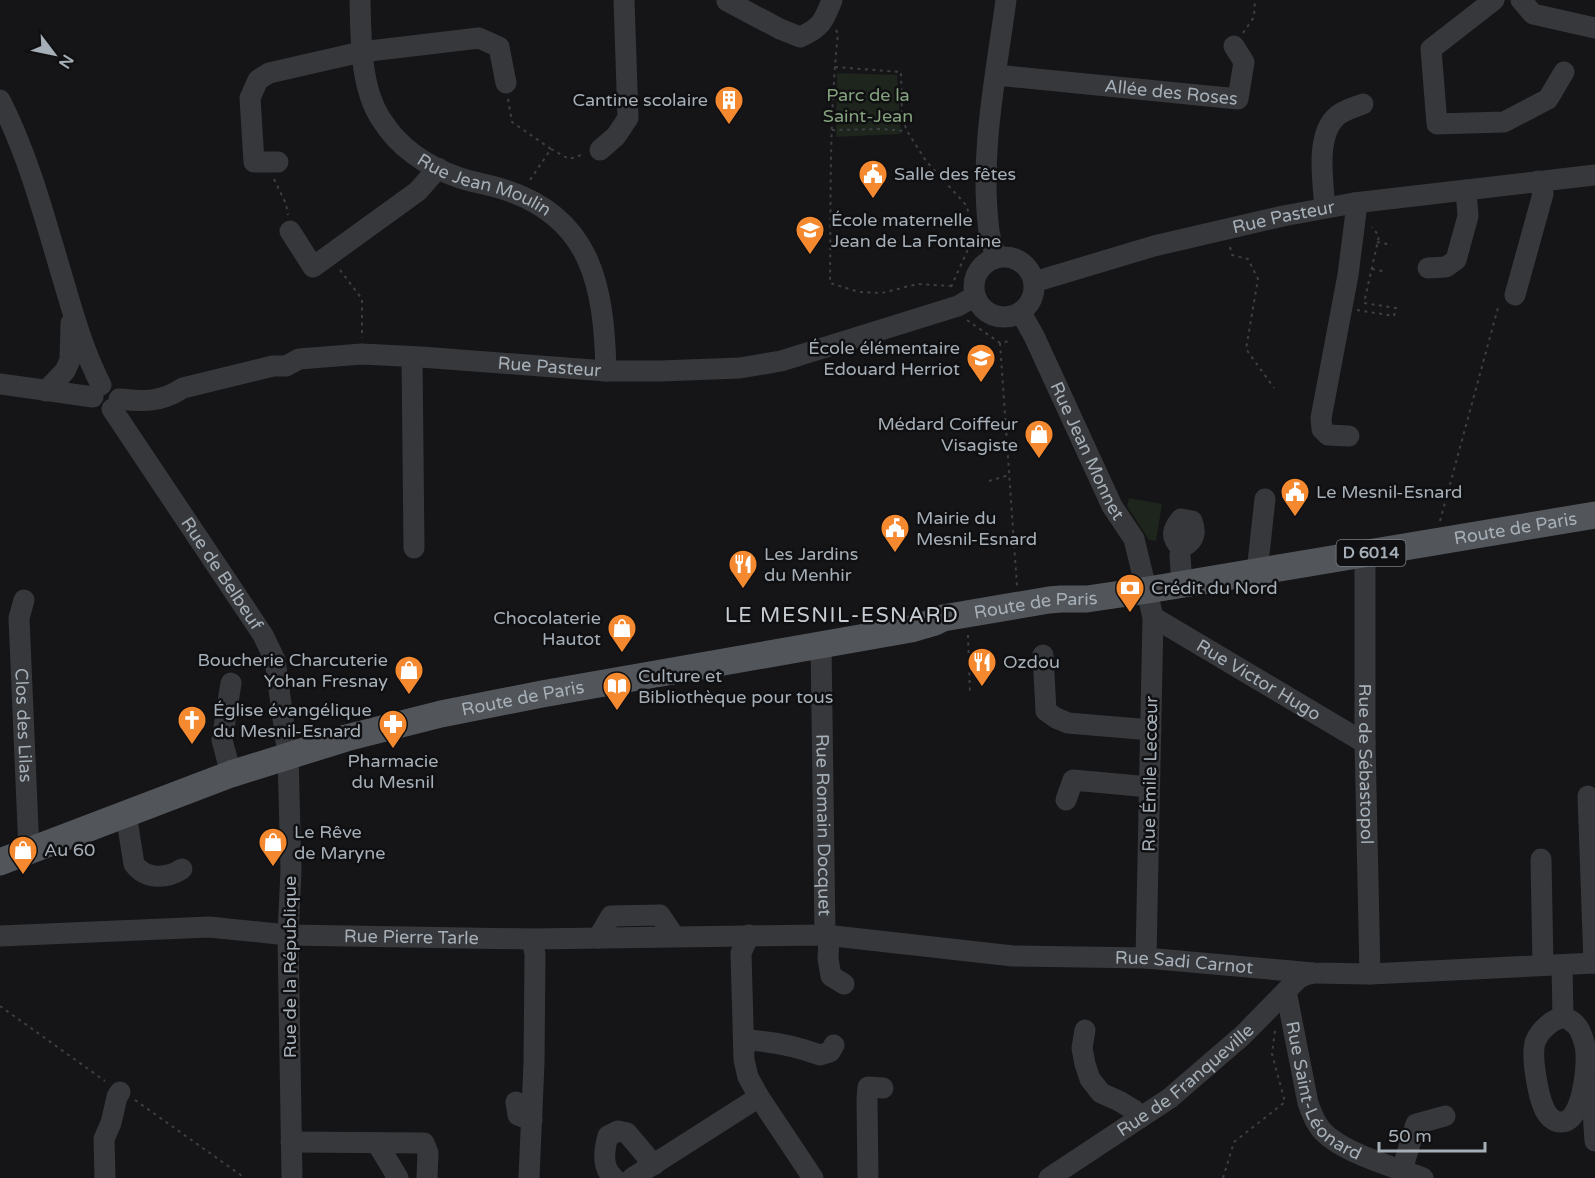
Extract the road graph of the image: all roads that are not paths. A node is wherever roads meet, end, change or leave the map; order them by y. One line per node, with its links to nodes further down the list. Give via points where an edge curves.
1 (360, 0): 10 (street, Rue Jean Moulin)
2 (624, 0): 16 (street, via 628,118)
3 (1006, 0): 12 (street)
4 (1494, 0): 11 (street, via 1431,49 1437,124 1504,122 1548,99)
5 (1521, 0): 8 (street, via 1533,14)
6 (727, 1): 7 (street, via 800,37 814,31)
7 (829, 8)
8 (1595, 28)
9 (1234, 46): 12 (street, Allée des Roses, via 1244,62 1238,99)
10 (362, 52): 13 (street, via 479,38 499,47); 18 (street, via 269,73 258,81 250,98 254,162); 19 (street, Rue Jean Moulin, via 370,95 380,118 399,143)
11 (1564, 72)
12 (996, 75): 25 (street, via 986,179 989,233)
13 (506, 83)
14 (0, 100): 30 (street, via 29,166)
15 (1363, 104): 23 (street, via 1337,116 1322,144)
16 (600, 150)
17 (1340, 157): 23 (street, via 1334,166)
18 (273, 162)
19 (438, 168): 24 (street, via 418,191 313,267); 33 (street, Rue Jean Moulin, via 535,201 569,230 592,270)
20 (1595, 175): 21 (street, Rue Pasteur)
21 (1538, 181): 22 (street, Rue Pasteur); 28 (street, via 1543,194)
22 (1467, 190): 23 (street, Rue Pasteur); 26 (street, via 1468,216 1456,260 1446,267)
23 (1343, 207): 27 (street, Rue Pasteur, via 1154,246); 40 (street, via 1348,275 1322,429 1329,435)
24 (290, 231)
25 (996, 258): 27 (street, via 1016,259 1025,265); 29 (street, via 981,268 976,277)
26 (1428, 268)
27 (1034, 282): 31 (street, via 1032,299)
28 (1515, 295)
29 (975, 296): 31 (street, via 994,316); 33 (street, Rue Pasteur, via 958,306 781,361 740,368)
30 (72, 307): 35 (street, via 70,360); 36 (street)
31 (1021, 313): 48 (street, Rue Jean Monnet, via 1112,506 1134,539)
32 (412, 357): 33 (street, Rue Pasteur); 37 (street, Rue Pasteur, via 362,354 298,359 286,366 273,366 183,388 157,400); 43 (street)
33 (606, 371)
34 (0, 384): 35 (street)
35 (46, 391): 36 (street)
36 (97, 391): 38 (street, via 114,387 119,395)
37 (140, 401): 38 (street, Rue Pasteur); 39 (street, via 128,418)
38 (116, 404): 39 (street, Rue de Belbeuf)
39 (126, 430): 56 (street, Rue de Belbeuf, via 271,651)
40 (1349, 436)
41 (1265, 499): 46 (street)
42 (1595, 515): 45 (main road, Route de Paris / D 6014)
43 (414, 548)
44 (1181, 548): 47 (street)
45 (1365, 554): 46 (main road, Route de Paris / D 6014); 55 (street, Rue de Sébastopol)
46 (1257, 572): 47 (main road, Route de Paris / D 6014)
47 (1182, 585): 48 (main road, Route de Paris / D 6014)
48 (1148, 590): 50 (street, Rue Émile Lecœur); 51 (main road, Route de Paris / D 6014, via 1049,600)
49 (24, 600): 62 (street, Clos des Lilas, via 19,618)
50 (1153, 617): 54 (street, Rue Émile Lecœur); 55 (street, Rue Victor Hugo)
51 (821, 643): 56 (main road, Route de Paris / D 6014, via 441,714); 68 (street, Rue Romain Docquet)
52 (1044, 656): 54 (street, via 1046,711 1056,718 1068,723)
53 (231, 683): 57 (street, via 222,740)
54 (1151, 730): 58 (street, Rue Émile Lecœur)
55 (1365, 743): 75 (street, Rue de Sébastopol)
56 (288, 755): 57 (main road, Route de Paris / D 6014); 66 (street, Rue de la République)
57 (231, 774): 61 (main road, Route de Paris / D 6014)
58 (1149, 787): 60 (street, via 1072,780); 71 (street, Rue Émile Lecœur)
59 (1588, 796): 72 (street, Rue Sadi Carnot)
60 (1066, 800)
61 (126, 813): 62 (main road, Route de Paris / D 6014); 65 (street, via 138,869 151,876 171,876)
62 (29, 851): 64 (main road, Route de Paris / D 6014)
63 (1541, 859): 73 (street)
64 (0, 862)
65 (182, 869)
66 (288, 935): 69 (street, Rue Pierre Tarle, via 209,927); 70 (street, Rue Pierre Tarle); 91 (street, Rue de la République)
67 (749, 935): 68 (street, Rue Pierre Tarle); 70 (street, Rue Pierre Tarle); 80 (street, via 741,953)
68 (827, 935): 71 (street, Rue Sadi Carnot, via 1013,956); 76 (street, Rue Romain Docquet, via 831,976)
69 (0, 936)
70 (532, 939): 89 (street)
71 (1146, 958): 74 (street, Rue Sadi Carnot)
72 (1594, 963): 73 (street, Rue Sadi Carnot)
73 (1552, 965): 75 (street, Rue Sadi Carnot); 78 (street)
74 (1313, 973): 75 (street, Rue Sadi Carnot); 77 (street, Rue de Franqueville, via 1300,978)
75 (1370, 974)
76 (844, 984)
77 (1280, 999): 88 (street, Rue de Franqueville, via 1170,1098); 95 (street, Rue Saint-Léonard, via 1312,1117 1320,1130 1345,1147)
78 (1563, 1017): 82 (street, via 1570,1019 1582,1035 1586,1050); 82 (street, via 1554,1020 1535,1041 1538,1088 1550,1117 1557,1122 1570,1120)
79 (1085, 1030): 88 (street, via 1082,1048 1090,1079 1101,1093 1134,1110)
80 (744, 1040): 81 (street, via 820,1055 830,1052); 85 (street, via 748,1077)
81 (834, 1045)
82 (1585, 1082): 90 (street, via 1592,1096)
83 (883, 1088): 103 (street, via 868,1087)
84 (120, 1092): 96 (street, via 104,1139)
85 (759, 1097): 94 (street); 102 (street)
86 (516, 1102): 89 (street, via 518,1115)
87 (1445, 1116): 95 (street, via 1416,1124)
88 (1140, 1118): 104 (street, Rue de Franqueville)
89 (532, 1120): 93 (street, via 521,1125); 100 (street)
90 (1595, 1141)
91 (291, 1142): 92 (street); 97 (street, Rue de la République)
92 (377, 1143): 98 (street); 99 (street, via 424,1143 428,1153)
93 (516, 1149)
94 (654, 1165): 101 (street); 101 (street, via 627,1133 618,1131 608,1136 608,1173)
95 (1402, 1170): 105 (street, Rue Saint-Léonard)
96 (105, 1178)
97 (292, 1178)
98 (398, 1178)
99 (427, 1178)
100 (529, 1178)
101 (629, 1178)
102 (813, 1178)
103 (868, 1178)
104 (1049, 1178)
105 (1423, 1178)

